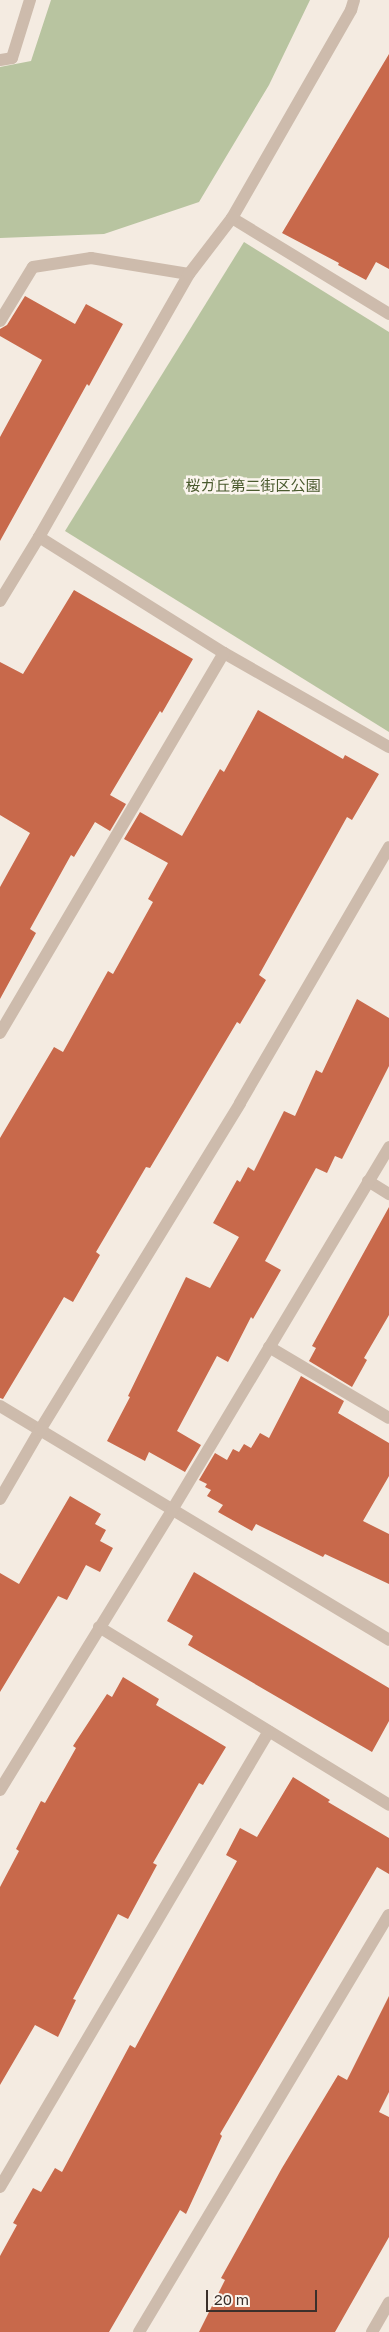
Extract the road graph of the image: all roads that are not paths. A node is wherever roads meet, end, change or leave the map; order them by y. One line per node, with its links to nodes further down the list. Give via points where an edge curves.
1 (30, 0): 3 (street, via 12,58)
2 (354, 0): 4 (street)
3 (0, 60)
4 (232, 218): 5 (street); 6 (street)
5 (189, 274): 7 (street, via 91,258 33,267); 8 (street)
6 (389, 314)
7 (0, 321)
8 (39, 537): 9 (street); 10 (street)
9 (0, 601)
10 (224, 653): 11 (street); 13 (street)
11 (389, 747)
12 (389, 847): 20 (street, via 240,1103)
13 (0, 1033)
14 (389, 1147): 15 (street)
15 (368, 1181): 16 (street); 17 (street)
16 (389, 1194)
17 (269, 1347): 19 (street); 22 (street)
18 (0, 1406): 20 (street)
19 (389, 1418)
20 (40, 1430): 21 (street); 22 (street)
21 (0, 1500)
22 (172, 1510): 23 (street); 24 (street)
23 (99, 1627): 25 (street); 26 (street)
24 (389, 1640)
25 (269, 1730): 27 (street); 29 (street)
26 (0, 1790)
27 (389, 1804)
28 (389, 1915): 31 (street)
29 (0, 2187)
30 (389, 2302): 32 (street)
31 (139, 2332)
32 (372, 2332)

